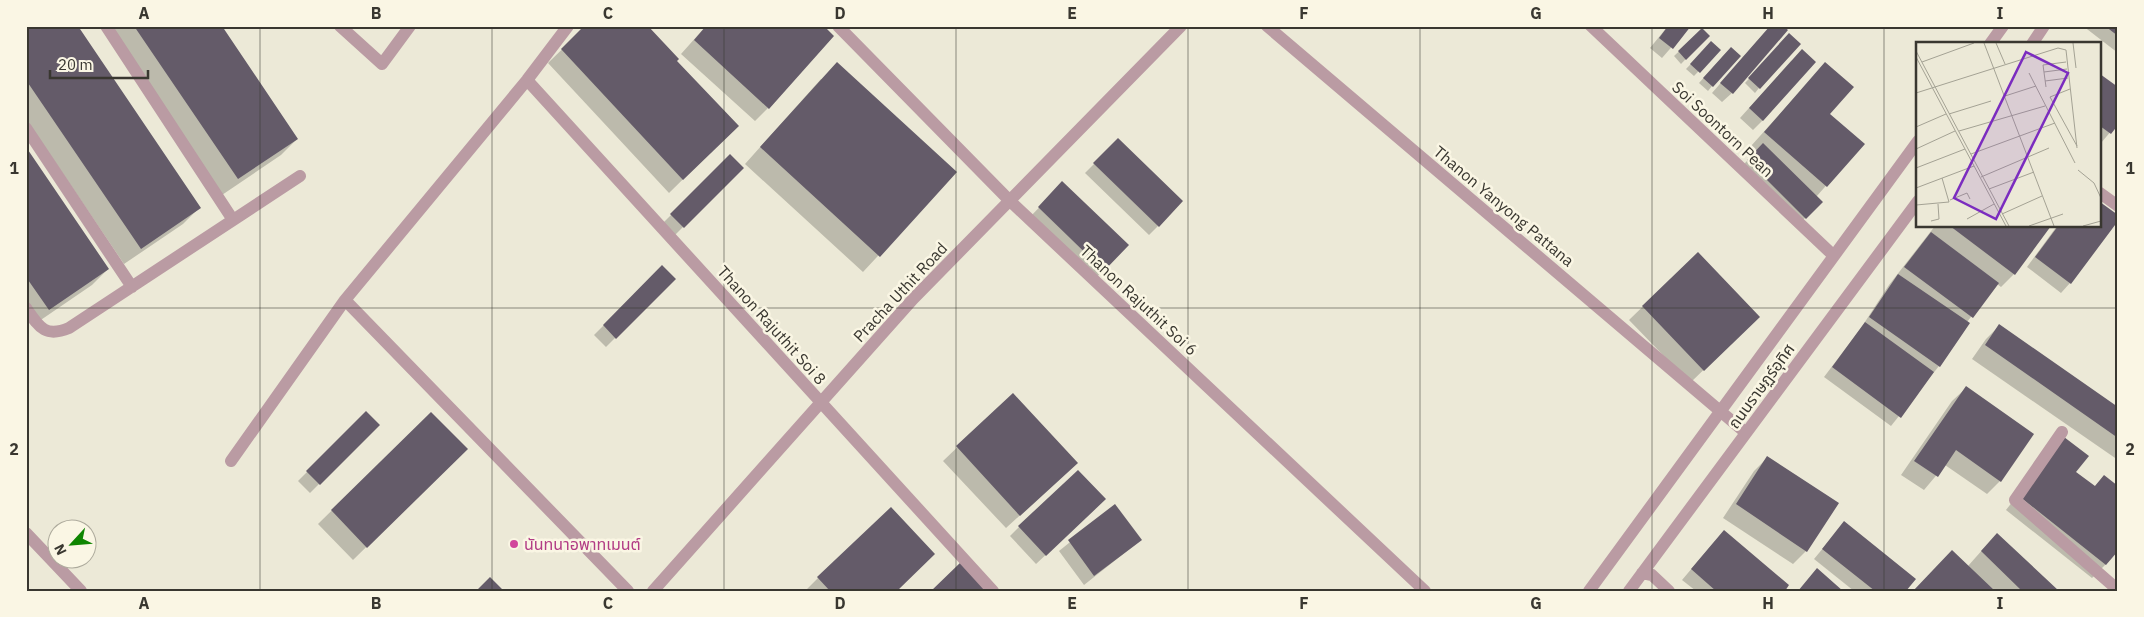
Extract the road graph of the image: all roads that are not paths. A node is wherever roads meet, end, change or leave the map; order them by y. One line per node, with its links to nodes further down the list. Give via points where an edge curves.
1 (106, 26): 21 (street)
2 (340, 26): 3 (street, via 382,64)
3 (410, 26)
4 (568, 26): 13 (street)
5 (838, 26): 18 (street, Thanon Rajuthit Soi 6)
6 (1181, 26): 18 (street, Pracha Uthit Road)
7 (1267, 26): 27 (street, Thanon Yanyong Pattana)
8 (1590, 26): 22 (street, Soi Soontorn Pean)
9 (2003, 26): 11 (street)
10 (2044, 26): 12 (street)
11 (1991, 42)
12 (2033, 42)
13 (528, 80): 24 (street); 26 (street, Thanon Rajuthit Soi 8)
14 (26, 128): 23 (street)
15 (1916, 144): 22 (street)
16 (300, 176): 21 (street)
17 (2102, 194): 20 (street)
18 (1010, 201): 26 (street, Pracha Uthit Road, via 913,300); 38 (street, Thanon Rajuthit Soi 6)
19 (1916, 204): 29 (street, ถนนราษฏร์อุทิศ)
20 (2118, 206)
21 (233, 220): 23 (street)
22 (1833, 255): 27 (street)
23 (132, 287): 25 (street, via 57,333 49,333 40,327)
24 (345, 300): 30 (street); 35 (street)
25 (26, 308)
26 (821, 402): 36 (street, Pracha Uthit Road); 37 (street, Thanon Rajuthit Soi 8)
27 (1720, 411): 29 (street, Thanon Yanyong Pattana); 39 (street)
28 (2062, 432): 33 (street, via 2015,500)
29 (1746, 433): 32 (street, ถนนราษฏร์อุทิศ)
30 (231, 461)
31 (26, 533): 34 (street)
32 (1642, 573): 40 (street, ถนนราษฏร์อุทิศ); 41 (street, via 1652,575)
33 (2118, 590)
34 (81, 591)
35 (628, 591)
36 (654, 591)
37 (993, 591)
38 (1425, 591)
39 (1589, 591)
40 (1629, 591)
41 (1669, 591)

